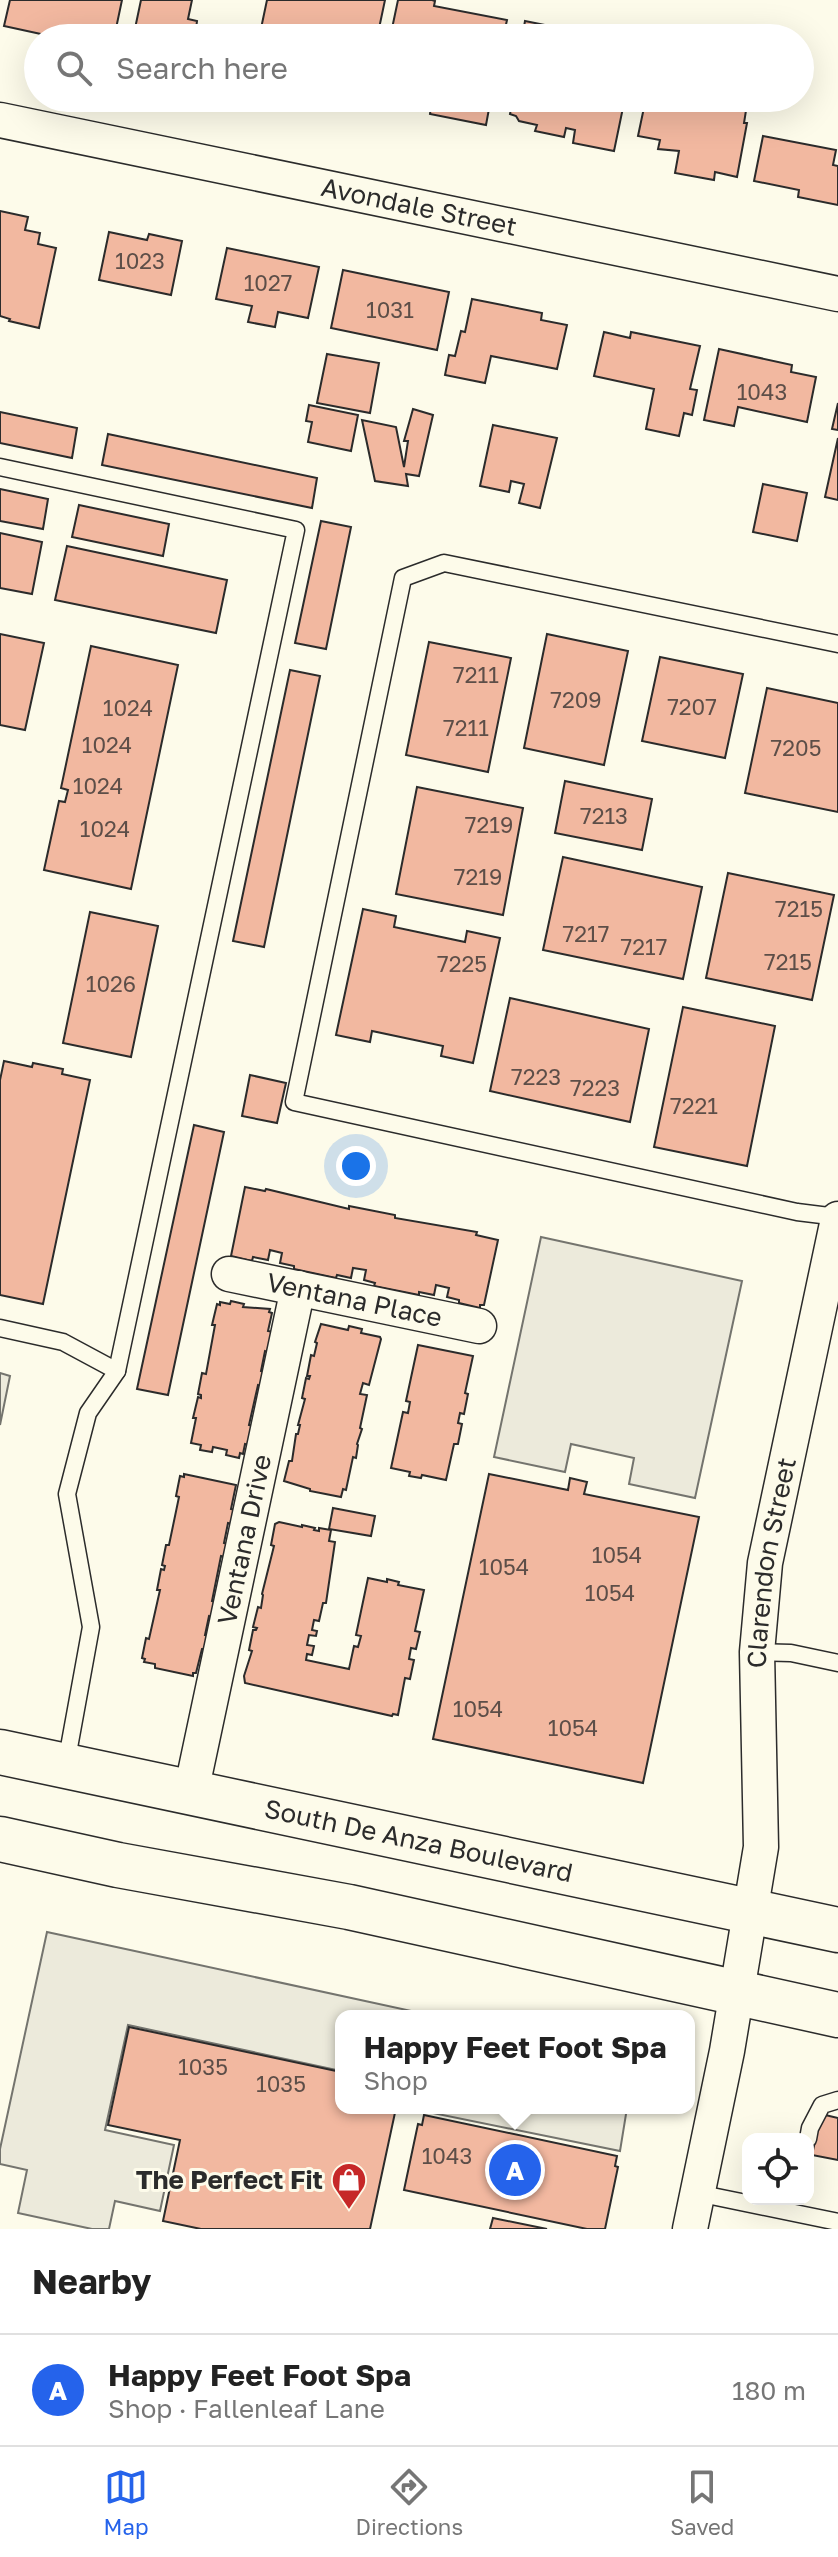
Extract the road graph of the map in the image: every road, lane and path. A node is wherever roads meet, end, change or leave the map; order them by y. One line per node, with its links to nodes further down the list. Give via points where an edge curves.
1 (0, 120): 2 (street, Avondale Street)
2 (838, 294)
3 (0, 467): 10 (lane, via 296,530)
4 (838, 644): 5 (lane, via 444,563 403,578 294,1102)
5 (838, 1218): 11 (street, Clarendon Street, via 765,1563)
6 (229, 1274): 7 (street, Ventana Place)
7 (298, 1288): 8 (street, Ventana Place); 16 (street, Ventana Drive)
8 (479, 1326)
9 (0, 1328): 10 (lane, via 63,1342)
10 (117, 1371): 14 (lane, via 88,1413 67,1494 91,1627)
11 (757, 1652): 12 (lane); 18 (street, Clarendon Street, via 761,1847)
12 (838, 1663)
13 (0, 1752): 14 (main road, South De Anza Boulevard)
14 (66, 1766): 15 (main road); 16 (main road, South De Anza Boulevard)
15 (0, 1786)
16 (191, 1792): 18 (main road, South De Anza Boulevard)
17 (0, 1839): 20 (main road, via 349,1907)
18 (750, 1912): 19 (main road, South De Anza Boulevard); 20 (street, Clarendon Street)
19 (838, 1930)
20 (737, 1994): 21 (main road); 24 (street, Clarendon Street)
21 (838, 2015)
22 (838, 2100): 23 (lane, via 822,2105)
23 (809, 2133)
24 (697, 2193): 25 (lane); 27 (street, Clarendon Street)
25 (792, 2206): 26 (lane)
26 (838, 2222)
27 (690, 2229)

